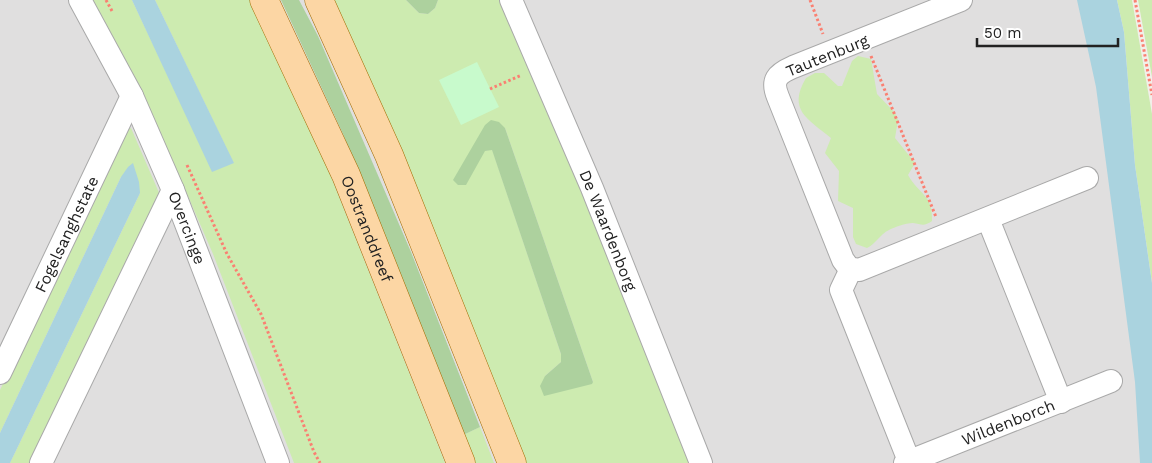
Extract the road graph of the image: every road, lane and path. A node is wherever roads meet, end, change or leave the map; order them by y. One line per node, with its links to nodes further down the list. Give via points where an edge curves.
1 (80, 0): 15 (street, Overcinge)
2 (106, 0): 9 (path)
3 (264, 0): 29 (main road, Oostranddreef, via 346,175)
4 (319, 0): 30 (main road, via 389,155)
5 (511, 0): 31 (street, De Waardenborg, via 592,188)
6 (810, 0): 10 (path)
7 (961, 0): 21 (street, Tautenburg, via 793,67 775,79 778,98 835,241)
8 (1135, 0): 14 (path)
9 (114, 17)
10 (824, 36)
11 (867, 47): 20 (path)
12 (524, 74): 13 (path)
13 (490, 89)
14 (1152, 95)
15 (132, 96): 18 (street, Overcinge); 22 (street, Fogelsanghstate)
16 (184, 160): 28 (path, via 227,254 261,314)
17 (1087, 178): 19 (street)
18 (173, 190): 26 (street); 27 (street, Overcinge)
19 (988, 219): 21 (street, via 859,270); 24 (street)
20 (938, 222)
21 (851, 269): 25 (street, via 841,290)
22 (0, 373)
23 (1111, 381): 24 (street, Wildenborch)
24 (1061, 402): 25 (street, Wildenborch)
25 (907, 462)
26 (41, 463)
27 (278, 463)
28 (320, 463)
29 (461, 463)
30 (512, 463)
31 (701, 463)

